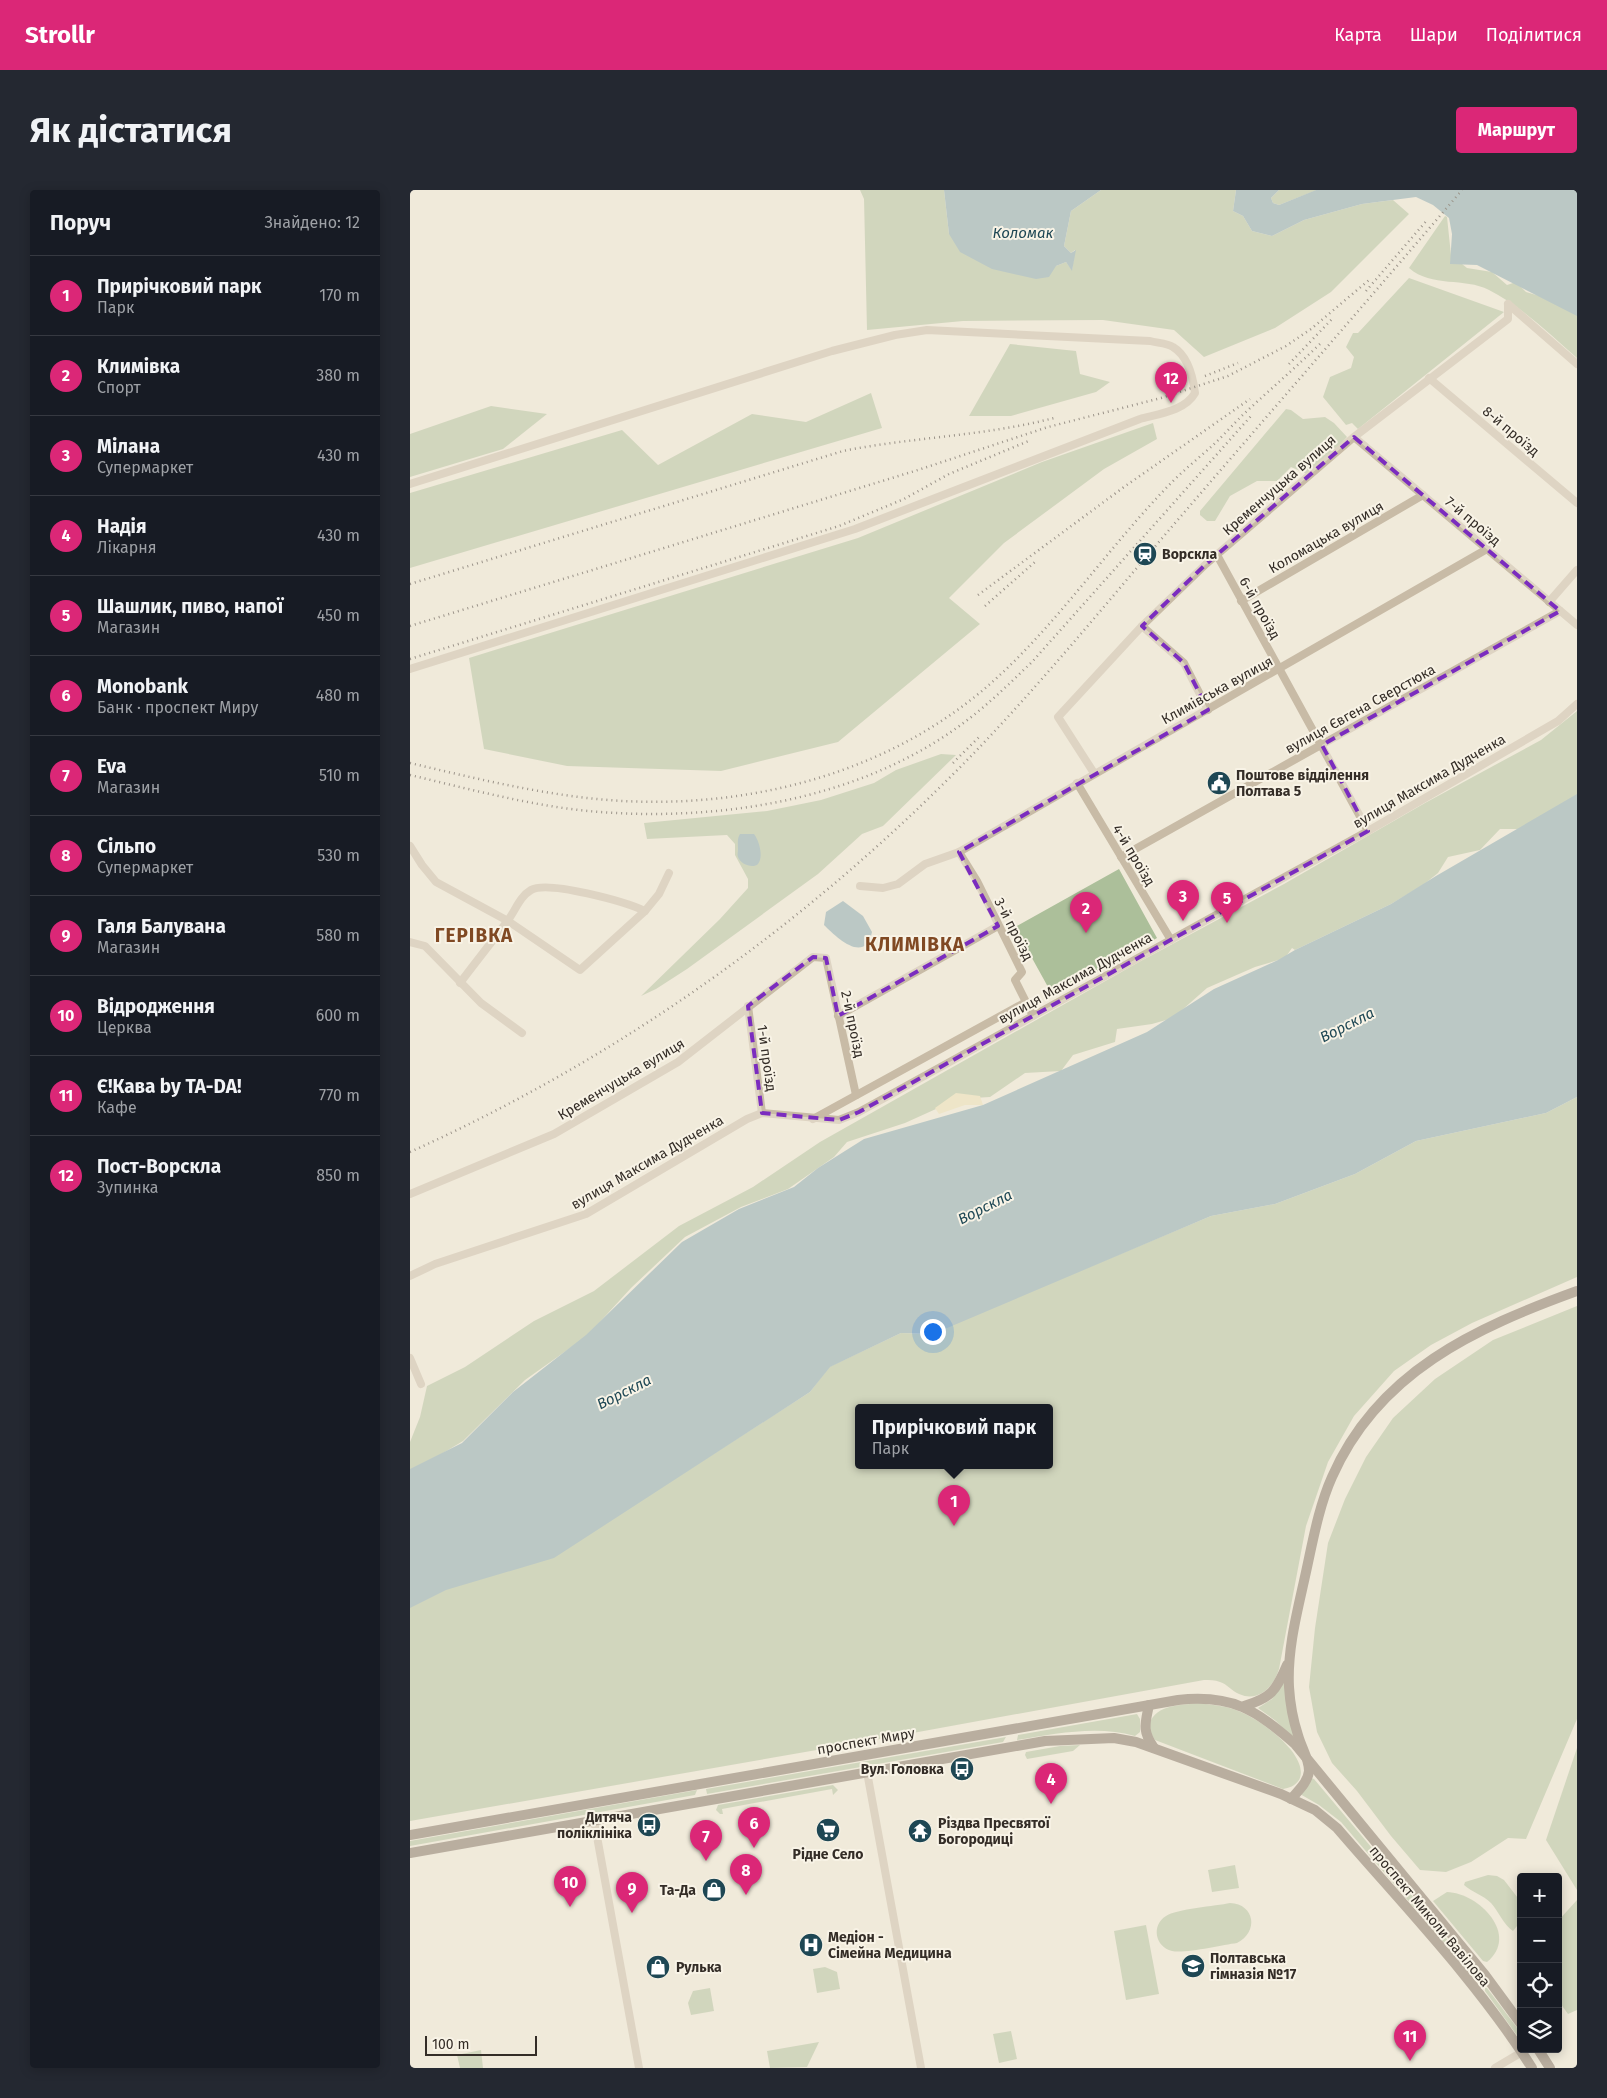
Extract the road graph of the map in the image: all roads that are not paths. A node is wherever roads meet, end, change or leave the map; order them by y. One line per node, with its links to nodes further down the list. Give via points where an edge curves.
1 (1577, 364): 2 (street, Кременчуцька вулиця, via 1508,304 1508,319)
2 (1429, 378): 3 (street, Кременчуцька вулиця); 6 (street, 8-й проїзд)
3 (1354, 436): 5 (street, 7-й проїзд); 8 (street, Кременчуцька вулиця)
4 (410, 484): 15 (street, via 832,351 895,334 928,330 1150,341 1172,346 1184,357 1195,393 1192,399 1178,408 1140,419 855,530)
5 (1423, 495): 7 (street, 7-й проїзд); 10 (street, Коломацька вулиця)
6 (1577, 503)
7 (1487, 549): 11 (street, 7-й проїзд); 16 (street, Климівська вулиця)
8 (1217, 555): 10 (street, 6-й проїзд); 14 (street, Кременчуцька вулиця)
9 (1577, 570): 11 (street)
10 (1241, 601): 16 (street, 6-й проїзд)
11 (1549, 602): 12 (street, 7-й проїзд)
12 (1560, 611): 13 (street, 7-й проїзд); 19 (street, вулиця Євгена Сверстюка)
13 (1577, 625)
14 (1142, 626): 18 (street, via 1184,663); 20 (street, Кременчуцька вулиця, via 1058,717)
15 (410, 669)
16 (1279, 669): 18 (street, Климівська вулиця); 19 (street, 6-й проїзд)
17 (1577, 704): 22 (street, вулиця Максима Дудченка, via 1558,721)
18 (1208, 710): 20 (street, Климівська вулиця)
19 (1322, 745): 22 (street, 6-й проїзд); 25 (street, вулиця Євгена Сверстюка)
20 (1094, 773): 21 (street, Климівська вулиця)
21 (1077, 783): 24 (street, Климівська вулиця); 25 (street, 4-й проїзд)
22 (1368, 831): 31 (street, вулиця Максима Дудченка)
23 (410, 846): 29 (street, via 436,882)
24 (959, 852): 27 (street, via 925,864 898,884 883,888); 30 (street, 3-й проїзд)
25 (1121, 857): 31 (street, 4-й проїзд)
26 (669, 873): 28 (street, via 659,894)
27 (860, 886)
28 (645, 911): 29 (street, via 628,903 547,886 533,888 523,896); 29 (street, via 580,970)
29 (508, 921): 34 (street)
30 (998, 926): 35 (street, 3-й проїзд, via 1022,972 1015,980); 37 (street)
31 (1171, 940): 38 (street, вулиця Максима Дудченка)
32 (410, 942): 34 (street, via 424,946)
33 (826, 958): 36 (street, Кременчуцька вулиця, via 813,957); 37 (street, 2-й проїзд)
34 (460, 984): 39 (street)
35 (1026, 1002): 38 (street, 3-й проїзд); 40 (street, вулиця Максима Дудченка)
36 (748, 1006): 41 (street, 1-й проїзд); 43 (street, Кременчуцька вулиця, via 678,1062 554,1134)
37 (838, 1016): 40 (street, 2-й проїзд)
38 (1033, 1016): 42 (street, вулиця Максима Дудченка, via 859,1112 839,1120)
39 (522, 1033)
40 (856, 1095): 42 (street, вулиця Максима Дудченка)
41 (762, 1113): 42 (street, вулиця Максима Дудченка); 44 (street, вулиця Максима Дудченка, via 586,1214 435,1264)
42 (813, 1119)
43 (410, 1194)
44 (410, 1276)
45 (1577, 1292): 48 (main road, via 1516,1315 1443,1352 1403,1381 1359,1429 1342,1456 1323,1502)
46 (410, 1358): 47 (street)
47 (421, 1384)
48 (1288, 1662): 50 (main road, via 1277,1687 1269,1696); 54 (main road, via 1292,1712)
49 (1149, 1705): 50 (main road, проспект Миру, via 1202,1698); 51 (main road, проспект Миру); 53 (main road, via 1145,1730)
50 (1244, 1706): 54 (main road, проспект Миру, via 1276,1727)
51 (1010, 1729): 52 (main road); 56 (main road, проспект Миру)
52 (1013, 1746): 53 (main road, via 1045,1740 1106,1738); 55 (main road)
53 (1154, 1748): 57 (main road)
54 (1308, 1761): 57 (main road, via 1306,1780); 62 (main road, проспект Миколи Вавілова)
55 (867, 1772): 58 (main road); 70 (street)
56 (702, 1784): 58 (main road); 60 (main road, проспект Миру)
57 (1291, 1799): 63 (main road, проспект Миколи Вавілова, via 1315,1810 1338,1828)
58 (704, 1801): 59 (main road)
59 (594, 1820): 61 (main road); 69 (street)
60 (410, 1835)
61 (410, 1853)
62 (1485, 1975): 63 (main road); 64 (main road, проспект Миколи Вавілова)
63 (1472, 1985): 65 (main road, проспект Миколи Вавілова)
64 (1517, 2019)
65 (1517, 2045)
66 (1520, 2053): 71 (street)
67 (1523, 2053): 72 (main road, проспект Миколи Вавілова)
68 (1541, 2053): 73 (main road)
69 (639, 2068)
70 (921, 2068)
71 (1495, 2068)
72 (1532, 2068)
73 (1550, 2068)

